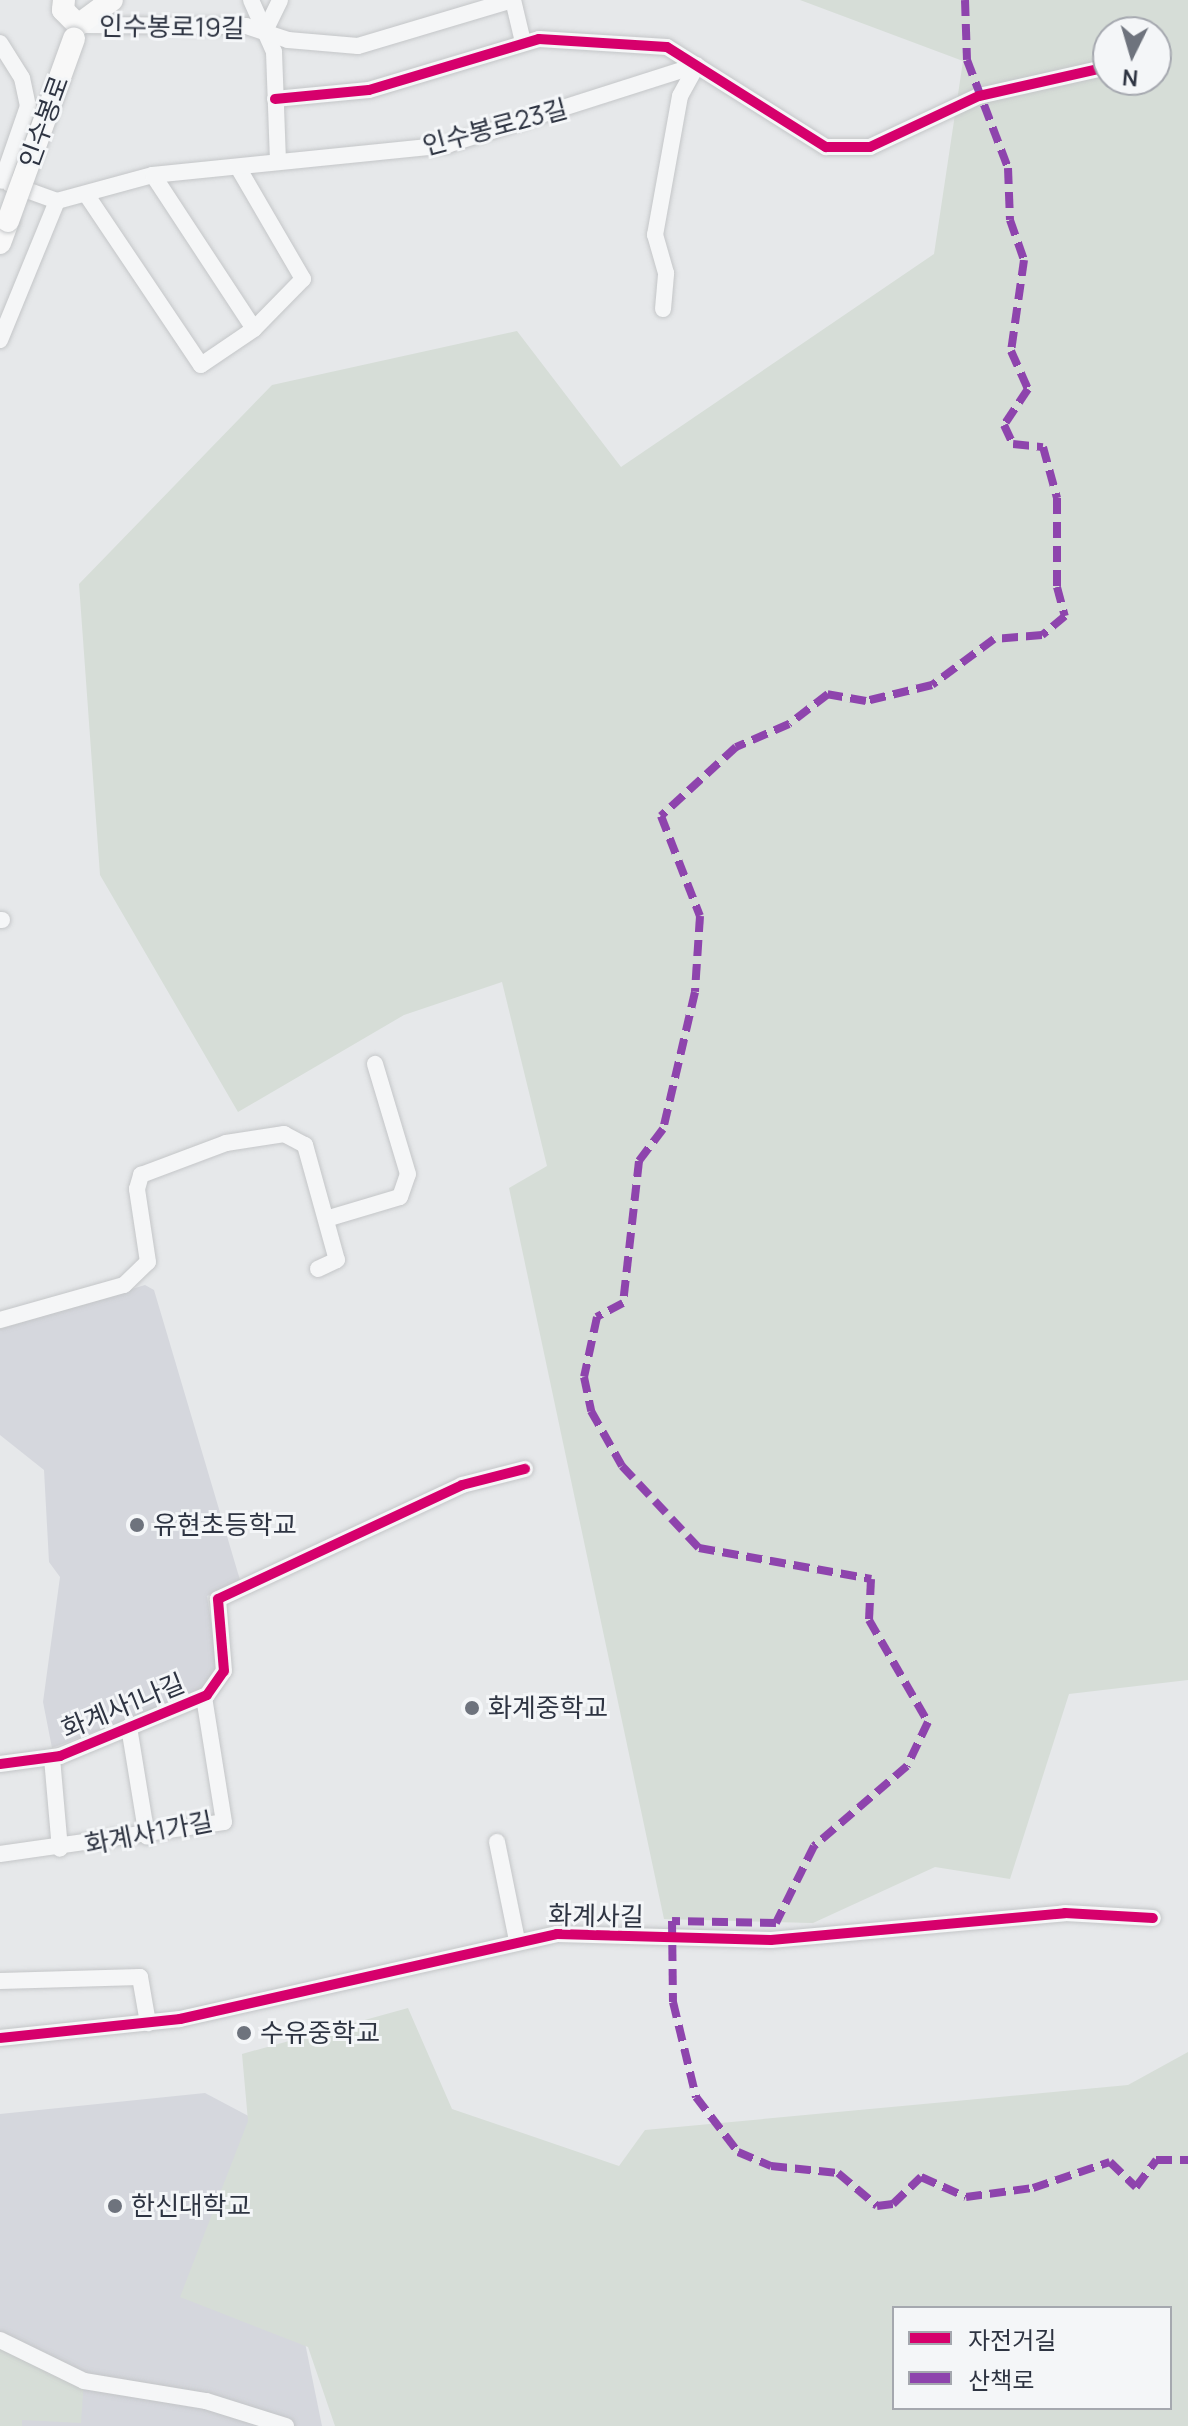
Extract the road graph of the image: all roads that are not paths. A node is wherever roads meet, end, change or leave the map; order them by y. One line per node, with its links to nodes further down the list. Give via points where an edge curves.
1 (64, 0): 8 (main road, via 63,10)
2 (87, 0): 8 (main road, 인수봉로)
3 (112, 0): 8 (main road)
4 (251, 0): 7 (street)
5 (280, 0): 7 (street)
6 (513, 0): 7 (street, 인수봉로19길, via 358,46 288,40); 9 (street)
7 (265, 31): 8 (street, 인수봉로19길); 13 (street, via 274,52)
8 (76, 32): 20 (main road, 인수봉로, bridge)
9 (523, 42): 11 (street, via 667,47); 13 (street, via 369,90)
10 (0, 43): 17 (street, via 22,78 28,106)
11 (697, 65): 12 (street, via 826,147 870,147 979,96); 14 (street, 인수봉로23길, via 447,145); 21 (street, via 680,96 655,235 666,273)
12 (1092, 71)
13 (275, 99): 14 (street)
14 (278, 160): 15 (street, 인수봉로23길)
15 (239, 169): 16 (street, 인수봉로23길); 22 (street, via 303,279)
16 (153, 175): 18 (street, 인수봉로23길); 22 (street)
17 (1, 181): 19 (street)
18 (86, 194): 19 (street, 인수봉로23길); 22 (street, via 201,365)
19 (57, 201): 23 (street)
20 (0, 243)
21 (663, 309)
22 (254, 329)
23 (0, 340)
24 (375, 1064): 25 (street, via 408,1174 400,1197)
25 (326, 1219): 26 (street, via 337,1260); 27 (street, via 305,1145 284,1134 226,1143 141,1175 137,1189 148,1262 124,1285)
26 (318, 1269)
27 (0, 1320)
28 (525, 1469): 29 (street, 화계사1나길, via 462,1485 218,1599 224,1671)
29 (204, 1697): 30 (street, 화계사1나길); 33 (street, 화계사1가길, via 224,1822)
30 (129, 1727): 31 (street, 화계사1나길); 33 (street, 화계사1나길)
31 (52, 1758): 32 (street, 화계사1나길); 35 (street, 화계사1나길)
32 (0, 1764)
33 (147, 1837): 35 (street, 화계사1가길)
34 (497, 1842): 38 (street)
35 (60, 1849): 36 (street, 화계사1가길)
36 (0, 1854)
37 (1153, 1918): 38 (street, 화계사길, via 1065,1913 771,1940 557,1934)
38 (517, 1940): 40 (street, 화계사길)
39 (0, 1981): 40 (street, via 140,1977)
40 (148, 2023): 41 (street, 화계사길)
41 (0, 2038)
42 (0, 2340): 43 (street, via 84,2381 206,2401)
43 (286, 2426)

